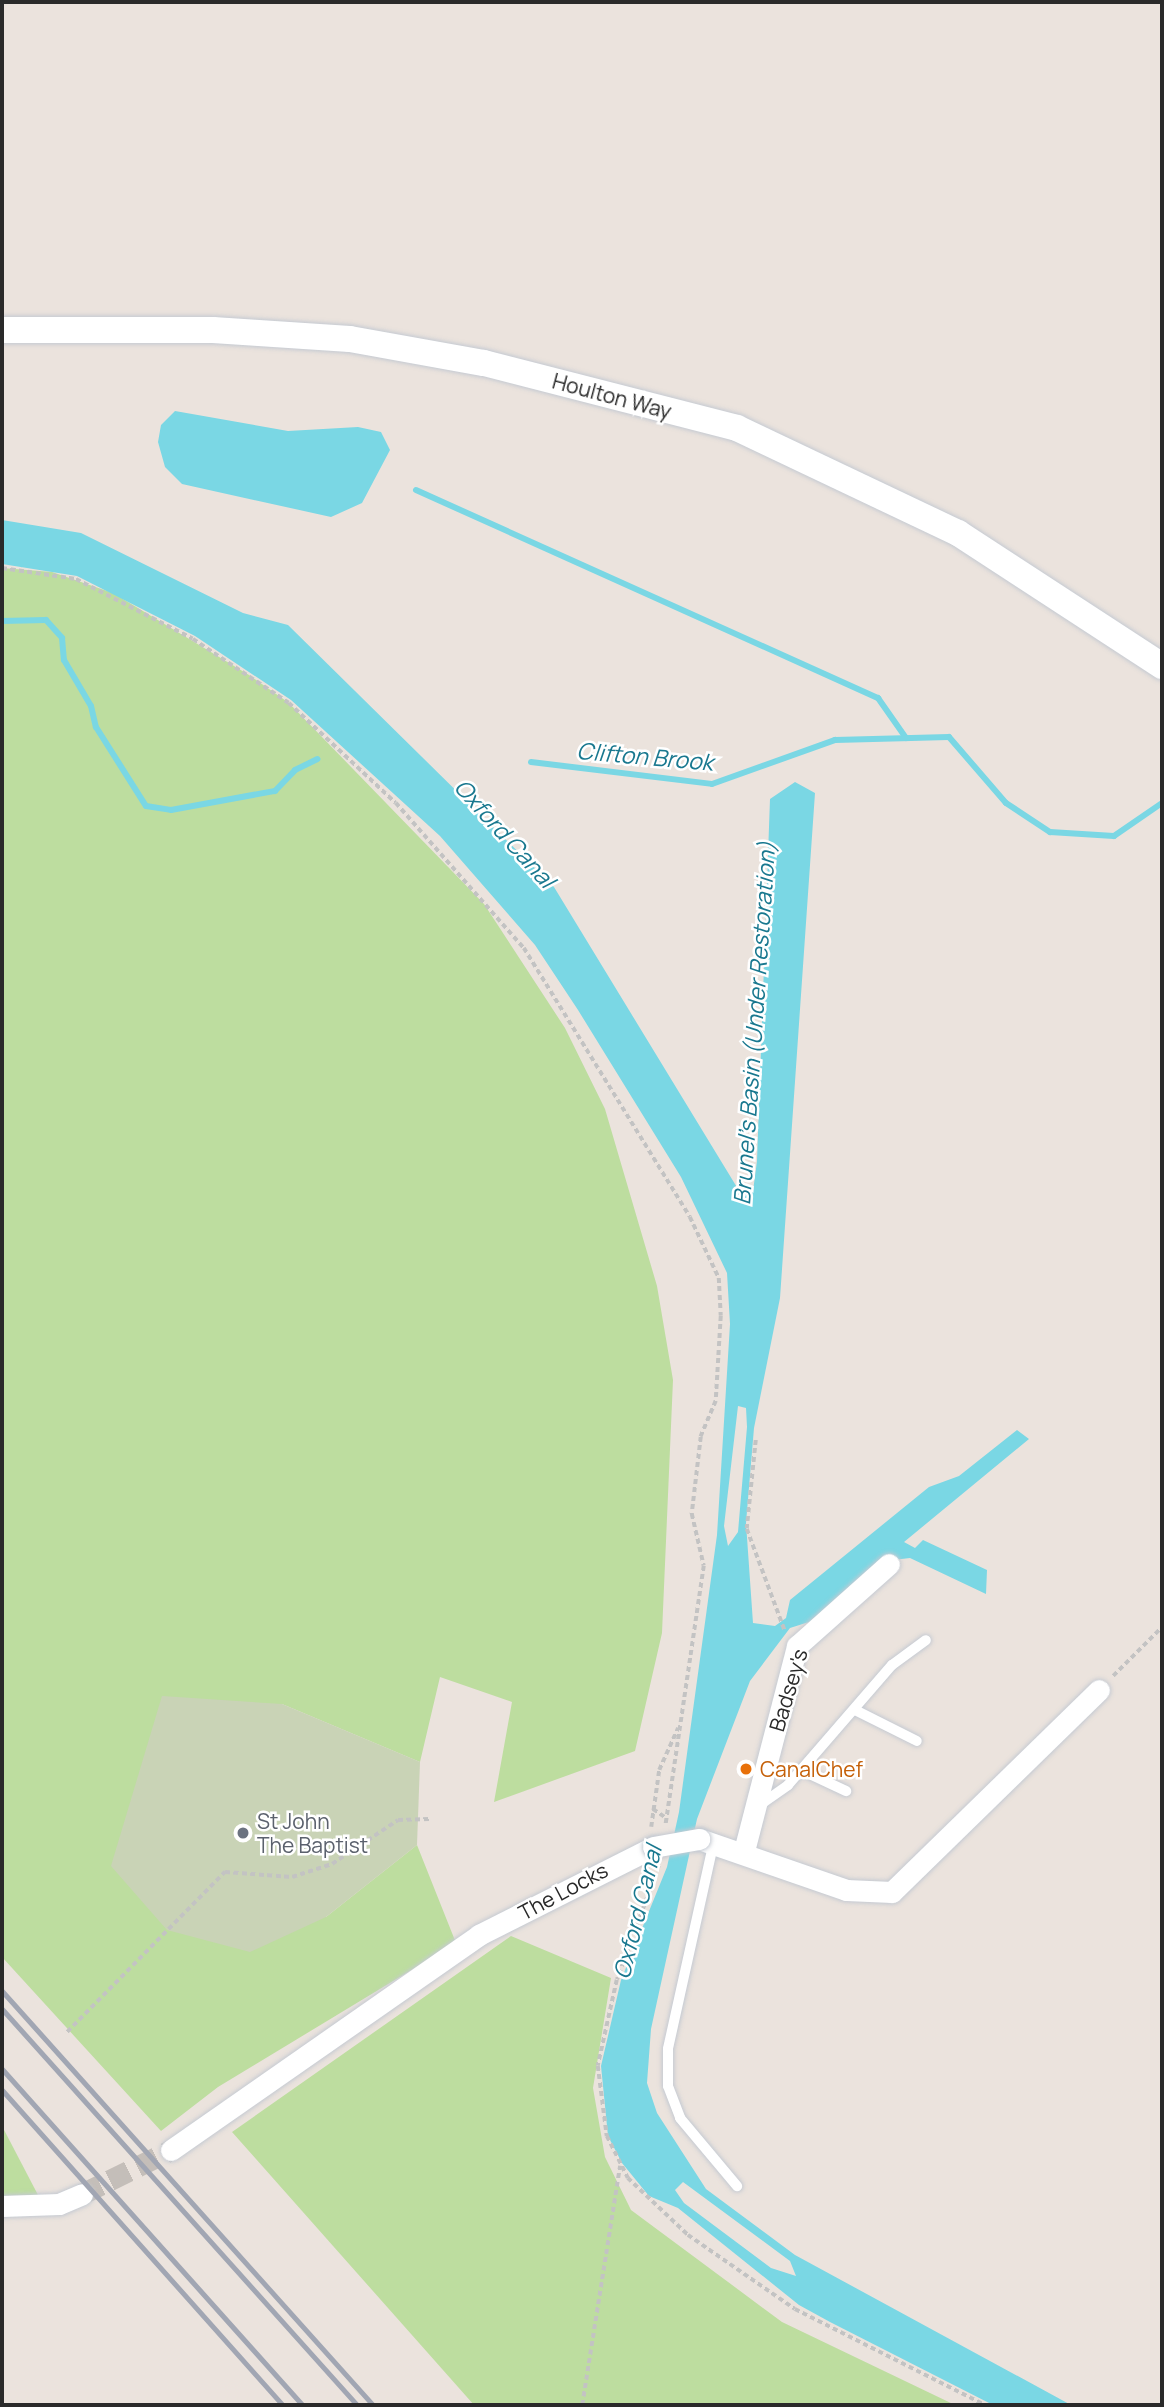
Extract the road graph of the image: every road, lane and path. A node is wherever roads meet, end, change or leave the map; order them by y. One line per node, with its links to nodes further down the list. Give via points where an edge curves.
1 (2, 330): 3 (street, Houlton Way, via 213,330 350,339 484,363 737,428 958,533)
2 (2, 568): 11 (path, via 51,572 113,593 289,703 485,898 628,1109 690,1217 721,1290 716,1401 702,1437 692,1514 704,1566)
3 (1162, 666)
4 (756, 1440): 6 (path, via 747,1529)
5 (889, 1564): 16 (street, Badsey's, via 797,1646)
6 (775, 1614)
7 (1162, 1627): 9 (path)
8 (926, 1640): 10 (lane, via 892,1665)
9 (1099, 1690): 22 (street, The Locks, via 892,1892 846,1890)
10 (855, 1710): 12 (lane); 13 (lane)
11 (679, 1726): 15 (path, via 659,1770); 17 (path)
12 (917, 1741)
13 (801, 1770): 14 (lane); 16 (lane)
14 (846, 1791)
15 (653, 1809): 17 (path); 21 (path)
16 (755, 1809): 22 (street, Badsey's)
17 (666, 1818): 19 (path)
18 (429, 1819): 23 (path, via 398,1820 332,1864 292,1877 225,1871)
19 (665, 1829)
20 (706, 1840): 21 (street, The Locks, bridge); 22 (street, The Locks); 26 (lane, via 668,2049 668,2086 680,2118)
21 (654, 1849): 24 (street, The Locks, via 480,1935); 25 (path, via 598,2066 607,2136)
22 (744, 1851)
23 (67, 2032)
24 (171, 2150)
25 (620, 2164): 29 (path); 30 (path, via 688,2235 760,2287 853,2342)
26 (737, 2186)
27 (82, 2194): 28 (street, via 59,2204)
28 (2, 2206)
29 (582, 2405)
30 (985, 2405)

